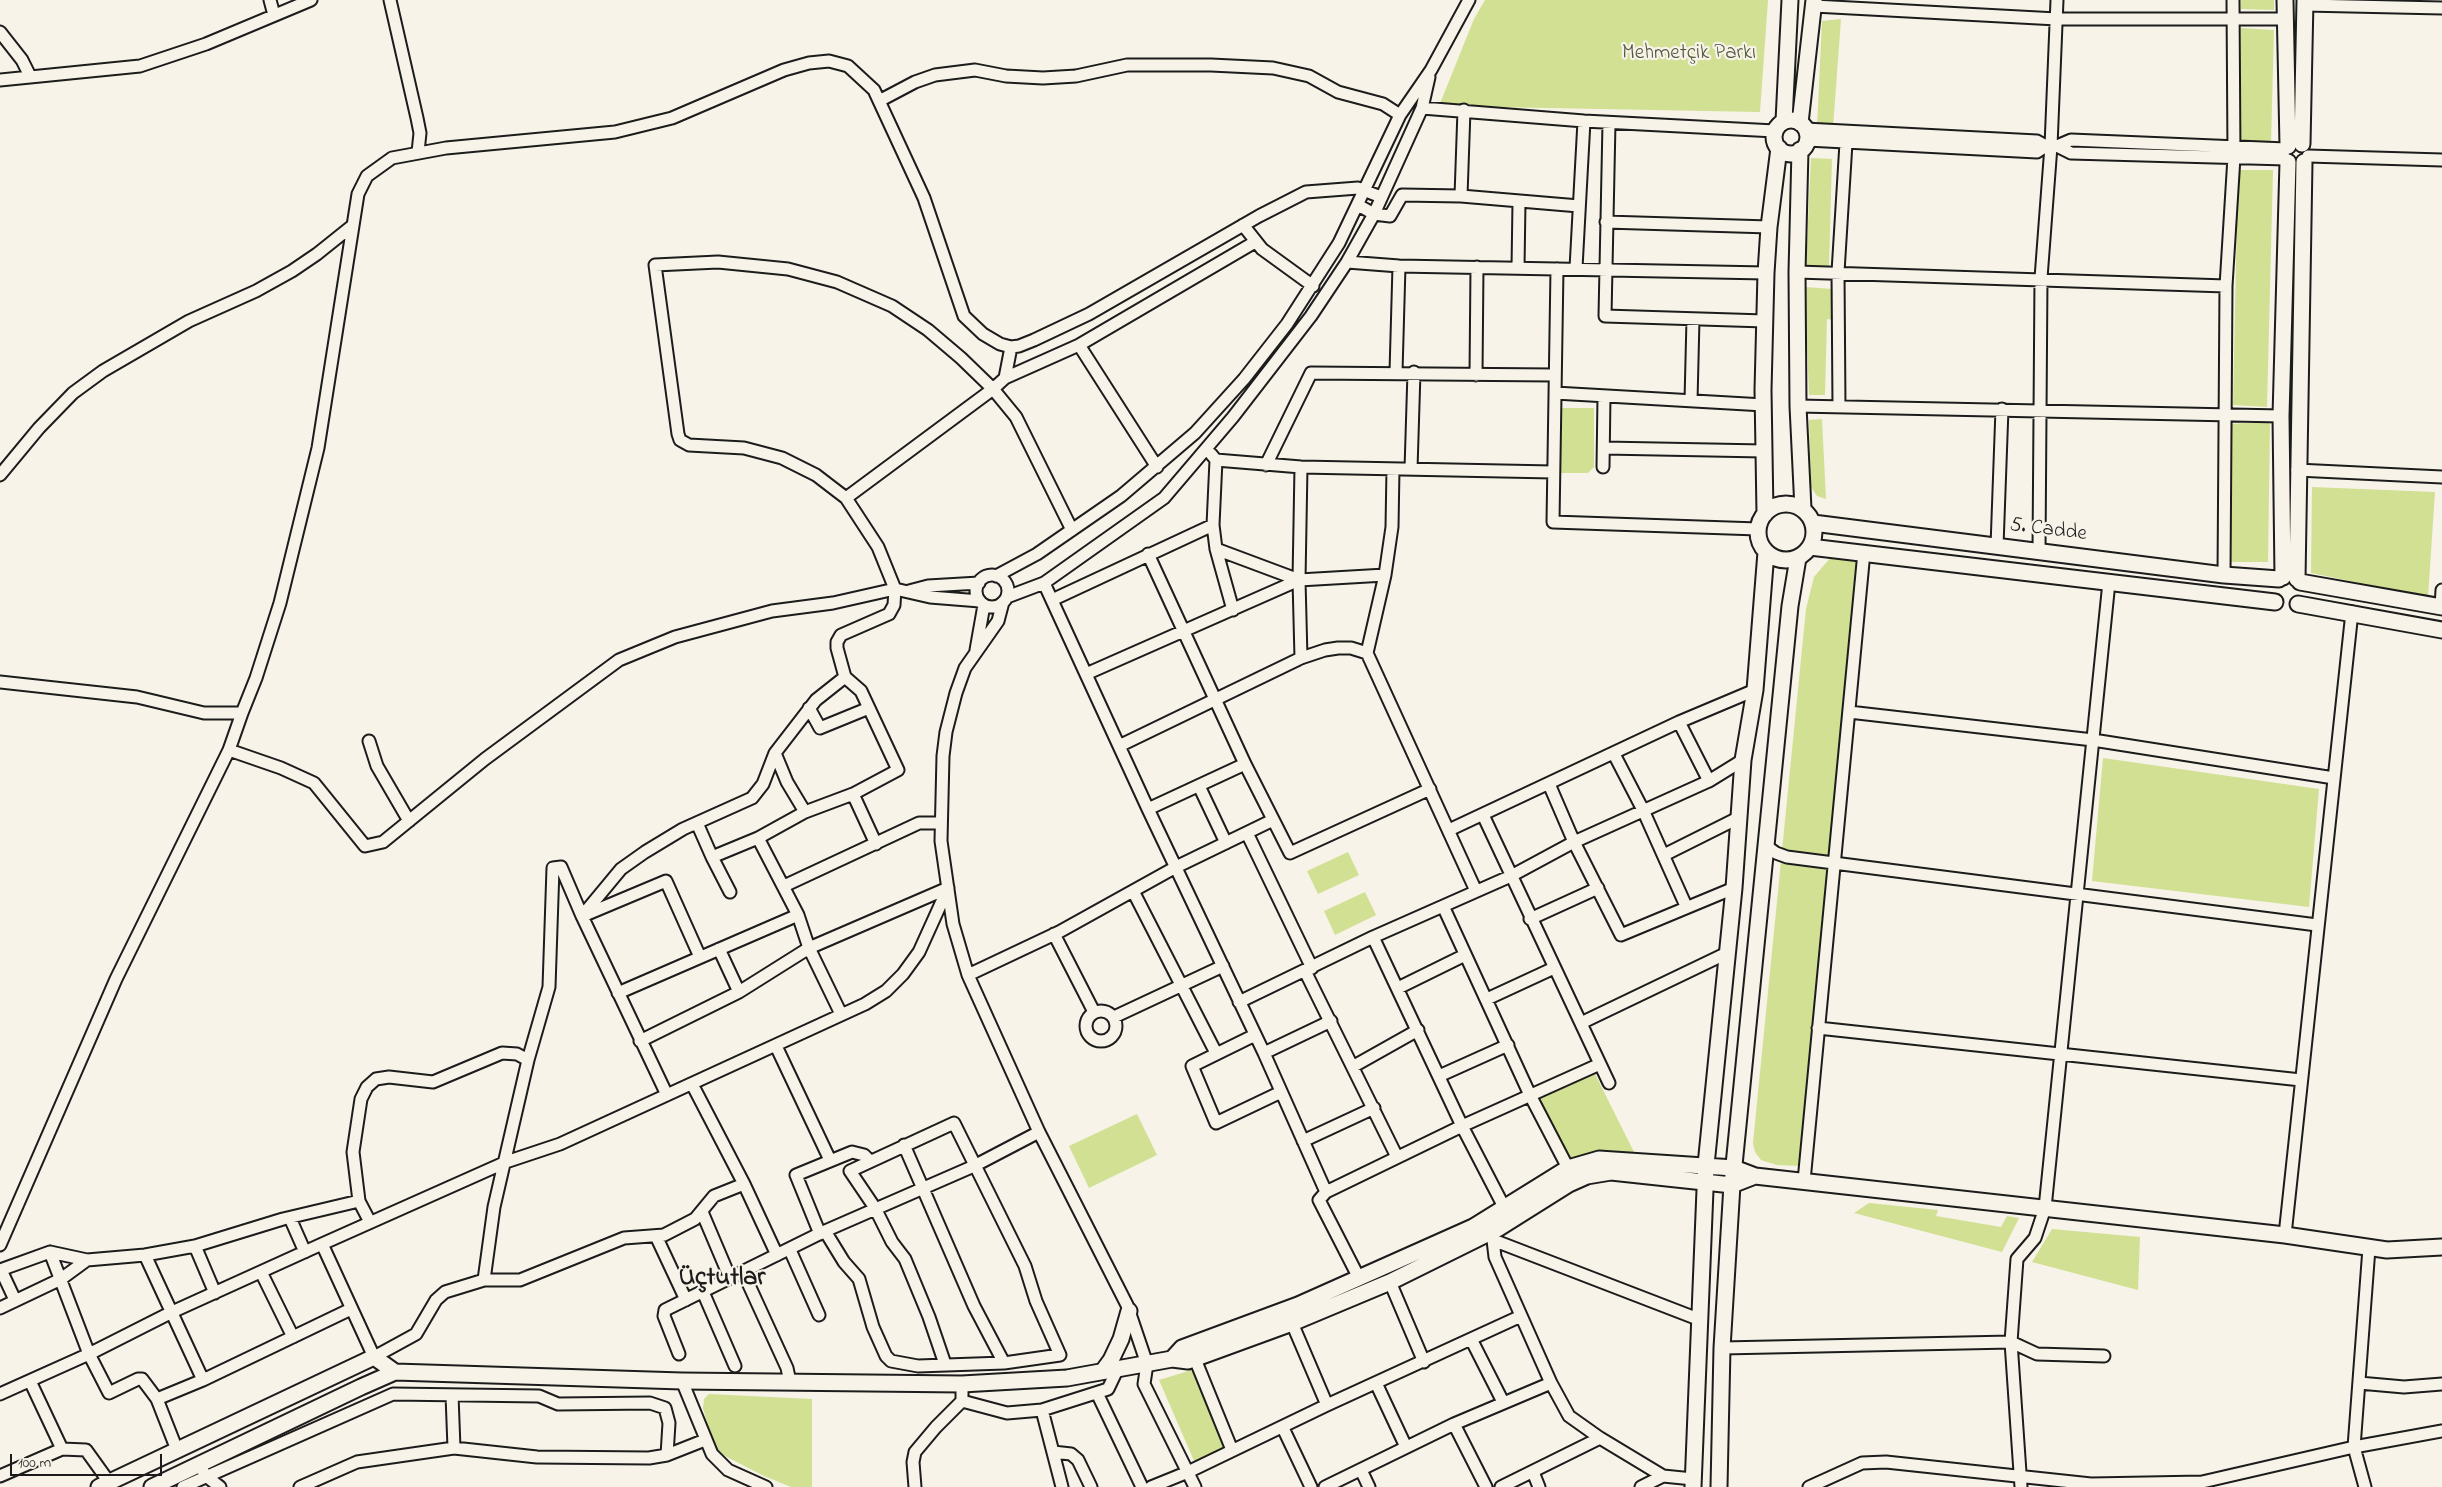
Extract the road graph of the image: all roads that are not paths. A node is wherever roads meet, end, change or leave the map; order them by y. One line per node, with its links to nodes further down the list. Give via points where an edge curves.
1 (270, 0): 12 (street)
2 (310, 0): 12 (street)
3 (390, 0): 31 (street, via 420,134)
4 (1469, 0): 17 (street)
5 (1790, 0): 26 (street)
6 (2057, 0): 13 (street)
7 (2233, 0): 15 (street)
8 (2285, 0): 14 (street)
9 (1814, 3): 13 (street); 27 (street)
10 (2305, 3): 11 (street); 33 (street)
11 (2442, 8)
12 (274, 15): 18 (street, via 206,44 140,66)
13 (2057, 19): 15 (street); 29 (street, via 2054,30)
14 (2284, 19): 15 (street); 33 (street)
15 (2233, 20): 32 (street)
16 (0, 32): 18 (street)
17 (1431, 70): 21 (street); 23 (street)
18 (30, 76): 19 (street)
19 (0, 80)
20 (879, 101): 23 (street, via 935,75 975,70 1043,78 1076,76 1126,65 1211,66 1273,68 1309,76 1338,92 1383,104); 31 (street, via 874,90 848,66 829,61 809,63 784,70 672,118 616,132); 63 (street, via 924,198 964,316 983,334)
21 (1422, 108): 22 (street); 37 (street)
22 (1464, 110): 24 (street); 36 (street)
23 (1400, 115): 35 (street)
24 (1584, 121): 25 (street); 40 (street)
25 (1609, 123): 26 (street); 42 (street)
26 (1780, 126): 27 (street, via 1792,120); 30 (street, via 1774,140)
27 (1803, 136): 28 (street); 29 (street, via 2037,141); 30 (street, via 1789,153); 54 (street)
28 (1846, 143): 29 (street, via 2037,152); 55 (street)
29 (2052, 146): 32 (street, via 2071,140); 57 (street)
30 (1779, 148): 45 (street)
31 (418, 152): 43 (street, via 392,158 367,176 358,194)
32 (2234, 152): 33 (street); 59 (street)
33 (2295, 154): 34 (street); 79 (street); 90 (street)
34 (2442, 160)
35 (1365, 190): 37 (street); 39 (street); 44 (street, via 1335,188 1306,192)
36 (1461, 196): 38 (street); 41 (street, via 1402,195 1390,216)
37 (1382, 197): 41 (street)
38 (1519, 202): 40 (street); 50 (street)
39 (1358, 205): 41 (street); 58 (street)
40 (1579, 206): 51 (street)
41 (1374, 214): 47 (street)
42 (1606, 222): 45 (street); 53 (street)
43 (352, 226): 92 (street, via 292,271 189,321 103,371 73,393); 143 (street, via 318,448 280,603)
44 (1243, 226): 46 (street); 63 (street, via 1089,314 1034,340)
45 (1769, 227): 56 (street)
46 (1255, 242): 58 (street); 62 (street)
47 (1347, 262): 48 (street); 80 (street, via 1332,288 1276,364)
48 (1399, 266): 49 (street); 64 (street)
49 (1477, 267): 50 (street); 66 (street)
50 (1518, 268): 52 (street)
51 (1576, 268): 52 (street); 53 (street)
52 (1557, 269): 67 (street)
53 (1606, 269): 56 (street); 60 (street, via 1605,316)
54 (1797, 272): 55 (street); 74 (street)
55 (1838, 272): 57 (street); 75 (street)
56 (1766, 273): 61 (street)
57 (2041, 278): 59 (street); 77 (street)
58 (1313, 286): 85 (street, via 1244,379 1195,433)
59 (2226, 286): 78 (street)
60 (1693, 319): 61 (street); 72 (street)
61 (1765, 321): 73 (street)
62 (1079, 344): 68 (street); 85 (street)
63 (1011, 346): 68 (street)
64 (1396, 372): 65 (street); 84 (street, via 1311,373)
65 (1414, 372): 66 (street); 89 (street)
66 (1476, 375): 67 (street)
67 (1554, 375): 70 (street)
68 (1005, 378): 69 (street)
69 (993, 389): 94 (street); 94 (street, via 961,358 910,318 874,297 837,282 788,269 742,263 694,261 655,265 680,440 689,445 744,448 782,458 816,475); 100 (street, via 1016,417)
70 (1555, 393): 71 (street); 91 (street)
71 (1604, 396): 72 (street); 81 (street)
72 (1691, 400): 73 (street)
73 (1764, 405): 82 (street)
74 (1798, 406): 75 (street); 95 (street)
75 (1839, 407): 76 (street)
76 (2002, 409): 77 (street); 101 (street)
77 (2041, 410): 78 (street); 104 (street)
78 (2225, 413): 79 (street); 109 (street)
79 (2281, 416): 112 (street)
80 (1205, 448): 83 (street); 116 (street, via 1164,498)
81 (1604, 448): 82 (street); 87 (street)
82 (1764, 451): 96 (street)
83 (1216, 460): 84 (street); 98 (street)
84 (1266, 465): 86 (street)
85 (1156, 467): 100 (street)
86 (1301, 467): 88 (street); 113 (street)
87 (1604, 467)
88 (1394, 469): 89 (street); 110 (street, via 1392,527)
89 (1411, 469): 91 (street)
90 (2297, 470): 93 (street); 112 (street)
91 (1553, 472): 99 (street, via 1553,522)
92 (0, 475)
93 (2442, 477)
94 (846, 498): 117 (street, via 878,548)
95 (1803, 509): 96 (street, via 1796,505 1779,505); 97 (street)
96 (1765, 514): 99 (street)
97 (1813, 522): 101 (street, 5. Cadde); 102 (street, via 1815,531)
98 (1213, 525): 103 (street); 107 (street)
99 (1758, 529): 105 (street, via 1758,537)
100 (1072, 530): 111 (street)
101 (1997, 546): 104 (street, 5. Cadde)
102 (1810, 547): 106 (street, 5. Cadde); 108 (street)
103 (1216, 549): 113 (street); 126 (street)
104 (2039, 551): 109 (street, 5. Cadde)
105 (1766, 552): 108 (street, via 1781,560); 138 (street)
106 (1864, 552): 115 (street, 5. Cadde); 142 (street)
107 (1148, 554): 121 (street); 129 (street)
108 (1798, 558): 174 (street, via 1790,606)
109 (2224, 574): 112 (street, 5. Cadde)
110 (1385, 575): 113 (street); 131 (street)
111 (996, 576): 114 (street, via 987,576); 120 (street, via 1007,587)
112 (2290, 579): 122 (street, via 2272,589); 124 (street, via 2303,591); 125 (street, 5. Cadde)
113 (1299, 580): 126 (street); 132 (street)
114 (979, 582): 119 (street); 123 (street, via 976,592)
115 (2109, 582): 122 (street, 5. Cadde); 146 (street)
116 (1044, 583): 120 (street); 121 (street)
117 (895, 589): 119 (street); 135 (street, via 894,605 888,614 852,629 837,642); 165 (street, via 833,603 772,611 674,637 619,660 485,759)
118 (2442, 590): 125 (street)
119 (908, 591): 123 (street)
120 (1005, 600): 123 (street, via 994,607); 130 (street, via 987,640)
121 (1052, 600): 133 (street)
122 (2275, 602): 124 (street, via 2286,608)
123 (982, 603): 130 (street)
124 (2298, 604): 127 (street)
125 (2442, 607)
126 (1233, 610): 129 (street)
127 (2352, 612): 128 (street); 153 (street)
128 (2442, 630)
129 (1185, 631): 133 (street); 139 (street)
130 (976, 650): 167 (street, via 965,668 946,732)
131 (1367, 653): 132 (street, via 1338,648); 157 (street)
132 (1300, 658): 139 (street)
133 (1086, 674): 147 (street)
134 (0, 677): 137 (street)
135 (845, 677): 140 (street); 141 (street, via 861,691)
136 (0, 682): 137 (street)
137 (26, 685): 143 (street, via 137,696 204,713)
138 (1755, 690): 144 (street); 151 (street)
139 (1216, 700): 147 (street); 152 (street)
140 (810, 708): 141 (street, via 820,728); 149 (street)
141 (869, 708): 158 (street, via 898,770)
142 (1849, 712): 146 (street); 177 (street)
143 (242, 713): 148 (street)
144 (1679, 722): 150 (street); 154 (street)
145 (369, 740): 165 (street, via 377,766)
146 (2094, 740): 153 (street); 187 (street)
147 (1119, 746): 159 (street)
148 (229, 750): 165 (street, via 314,783 366,846 383,842); 267 (street, via 116,979)
149 (775, 752): 161 (street, via 787,782); 166 (street, via 763,784 752,798)
150 (1614, 754): 155 (street); 160 (street)
151 (1743, 760): 154 (street); 163 (street)
152 (1245, 764): 156 (street); 164 (street)
153 (2334, 778): 193 (street)
154 (1709, 781): 160 (street)
155 (1549, 784): 162 (street); 171 (street)
156 (1199, 786): 159 (street); 172 (street)
157 (1430, 789): 164 (street, via 1290,853); 168 (street)
158 (853, 794): 161 (street); 173 (street)
159 (1148, 809): 178 (street)
160 (1644, 810): 171 (street); 175 (street)
161 (805, 812): 170 (street)
162 (1483, 815): 168 (street); 179 (street)
163 (1740, 817): 175 (street); 183 (street)
164 (1273, 820): 169 (street)
165 (409, 821)
166 (697, 823): 176 (street); 191 (street, via 621,869)
167 (941, 823): 173 (street, via 920,823); 181 (street, via 940,841)
168 (1449, 830): 185 (street)
169 (1247, 833): 172 (street); 203 (street)
170 (758, 838): 176 (street); 180 (street)
171 (1574, 842): 179 (street); 182 (street)
172 (1226, 843): 178 (street)
173 (876, 844): 180 (street)
174 (1766, 846): 177 (street, via 1787,857); 247 (street)
175 (1664, 855): 189 (street)
176 (712, 857): 186 (street)
177 (1835, 862): 187 (street); 216 (street)
178 (1176, 867): 184 (street); 201 (street)
179 (1511, 876): 185 (street); 192 (street)
180 (784, 886): 190 (street)
181 (948, 888): 196 (street); 204 (street, via 953,924); 212 (street, via 918,952 903,974 886,991)
182 (1598, 888): 189 (street, via 1621,935); 192 (street)
183 (1734, 888): 189 (street); 198 (street)
184 (1133, 891): 194 (street); 205 (street)
185 (1476, 891): 188 (street)
186 (730, 892)
187 (2076, 894): 193 (street); 224 (street)
188 (1443, 906): 195 (street); 199 (street)
189 (1686, 906)
190 (798, 915): 196 (street); 197 (street)
191 (582, 916): 200 (street, via 666,881); 208 (street); 225 (street, via 561,867 552,868 549,987)
192 (1530, 919): 202 (street)
193 (2318, 925): 229 (street)
194 (1054, 934): 204 (street); 211 (street)
195 (1373, 937): 203 (street); 206 (street)
196 (809, 948): 207 (street); 212 (street)
197 (719, 949): 200 (street); 207 (street)
198 (1726, 952): 215 (street); 244 (street)
199 (1465, 955): 206 (street); 209 (street)
200 (700, 957): 208 (street)
201 (1222, 966): 205 (street); 210 (street)
202 (1554, 968): 209 (street); 215 (street)
203 (1308, 970): 210 (street); 214 (street)
204 (968, 975): 237 (street)
205 (1181, 984): 213 (street); 222 (street)
206 (1398, 988): 217 (street)
207 (739, 992): 219 (street)
208 (618, 993): 219 (street)
209 (1487, 999): 220 (street)
210 (1239, 1002): 218 (street)
211 (1094, 1012): 213 (street, via 1105,1011); 213 (street, via 1085,1026 1088,1035 1095,1040 1112,1036 1116,1028)
212 (841, 1014): 221 (street)
213 (1114, 1017)
214 (1331, 1021): 223 (street); 227 (street)
215 (1581, 1023): 226 (street)
216 (1818, 1028): 224 (street); 249 (street)
217 (1418, 1030): 227 (street); 228 (street)
218 (1255, 1036): 222 (street); 223 (street)
219 (640, 1040): 233 (street)
220 (1508, 1045): 228 (street); 234 (street)
221 (776, 1046): 231 (street); 241 (street)
222 (1216, 1053): 232 (street, via 1192,1066 1216,1123)
223 (1264, 1053): 232 (street)
224 (2060, 1053): 229 (street); 258 (street)
225 (528, 1060): 243 (street); 255 (street, via 517,1054 502,1053 433,1082 389,1077 376,1079 367,1086 361,1099 353,1152)
226 (1600, 1064): 230 (street); 234 (street)
227 (1354, 1066): 235 (street)
228 (1439, 1076): 236 (street)
229 (2301, 1080): 264 (street)
230 (1609, 1083)
231 (692, 1084): 233 (street); 251 (street)
232 (1282, 1092): 238 (street)
233 (667, 1095): 243 (street, via 560,1144)
234 (1530, 1096): 236 (street); 246 (street)
235 (1374, 1108): 238 (street); 240 (street)
236 (1462, 1126): 240 (street); 256 (street)
237 (1039, 1132): 245 (street); 291 (street)
238 (1303, 1141): 254 (street)
239 (904, 1145): 242 (street); 245 (street, via 954,1123); 253 (street)
240 (1397, 1157): 254 (street)
241 (830, 1160): 242 (street, via 852,1152 864,1155); 262 (street, via 796,1175)
242 (870, 1161): 257 (street, via 850,1170)
243 (506, 1162): 261 (street); 283 (street, via 494,1207)
244 (1706, 1165): 246 (street, via 1609,1158); 247 (street); 250 (street)
245 (974, 1166): 253 (street); 308 (street, via 1025,1266 1036,1301 1060,1355)
246 (1568, 1168): 256 (street)
247 (1734, 1168): 248 (street); 252 (street)
248 (1755, 1176): 249 (street); 252 (street)
249 (1804, 1181): 258 (street)
250 (1705, 1182): 252 (street); 265 (street, via 1611,1172 1594,1174 1570,1184); 295 (street)
251 (744, 1184): 259 (street, via 714,1196); 275 (street)
252 (1732, 1185): 300 (street)
253 (925, 1190): 257 (street); 308 (street, via 974,1306)
254 (1326, 1192): 281 (street, via 1320,1200)
255 (359, 1200): 260 (street); 261 (street)
256 (1504, 1207): 281 (street, via 1472,1227)
257 (875, 1208): 262 (street); 309 (street, via 892,1242 905,1259)
258 (2045, 1208): 264 (street); 299 (street, via 2035,1238 2016,1260)
259 (702, 1212): 263 (street, via 678,1230); 280 (street)
260 (290, 1218): 268 (street); 273 (street)
261 (370, 1222): 266 (street)
262 (823, 1232): 271 (street); 312 (street, via 859,1278 873,1327 886,1356 891,1361)
263 (656, 1236): 283 (street, via 624,1238 520,1280); 288 (street)
264 (2285, 1236): 270 (street)
265 (1491, 1237): 284 (street); 294 (street, via 1495,1257); 295 (street)
266 (322, 1244): 273 (street); 290 (street)
267 (0, 1245)
268 (195, 1246): 274 (street); 286 (street)
269 (2442, 1247): 270 (street)
270 (2369, 1248): 321 (street)
271 (790, 1250): 275 (street); 293 (street)
272 (50, 1252): 276 (street); 277 (street); 282 (street)
273 (305, 1252): 278 (street)
274 (146, 1255): 276 (street); 292 (street)
275 (777, 1255): 279 (street)
276 (87, 1260): 282 (street)
277 (0, 1270): 287 (street)
278 (261, 1272): 286 (street); 297 (street)
279 (743, 1272): 280 (street); 318 (street, via 787,1368)
280 (730, 1278): 285 (street)
281 (1359, 1278): 305 (street, via 1298,1305 1182,1348)
282 (61, 1279): 287 (street); 301 (street)
283 (484, 1280): 304 (street, via 446,1292 436,1300 416,1334)
284 (1390, 1282): 296 (street); 307 (street)
285 (703, 1292): 288 (street); 311 (street)
286 (215, 1293): 292 (street)
287 (15, 1300): 289 (street)
288 (686, 1300): 302 (street, via 665,1310 664,1316)
289 (0, 1308)
290 (351, 1309): 297 (street); 304 (street)
291 (1129, 1311): 310 (street); 313 (street, via 1111,1360)
292 (172, 1312): 301 (street); 315 (street)
293 (819, 1315)
294 (1521, 1316): 298 (street); 323 (street)
295 (1698, 1320): 354 (street)
296 (1292, 1323): 306 (street); 332 (street)
297 (293, 1337): 315 (street)
298 (1471, 1339): 307 (street); 331 (street)
299 (2011, 1342): 300 (street); 303 (street, via 2037,1354); 353 (street)
300 (1722, 1348): 374 (street)
301 (89, 1354): 317 (street); 329 (street, via 109,1393 142,1379)
302 (679, 1354)
303 (2104, 1356)
304 (374, 1357): 314 (street); 343 (street)
305 (1172, 1359): 306 (street); 310 (street)
306 (1195, 1359): 344 (street)
307 (1424, 1362): 320 (street)
308 (1004, 1363): 309 (street)
309 (945, 1364): 312 (street)
310 (1148, 1364): 313 (street); 349 (street, via 1144,1384)
311 (735, 1366)
312 (918, 1366): 319 (street)
313 (1111, 1369): 322 (street, via 1067,1378); 326 (street, via 1108,1389)
314 (395, 1372): 316 (street); 327 (street); 348 (street)
315 (203, 1380): 329 (street)
316 (682, 1380): 318 (street); 338 (street)
317 (30, 1381): 325 (street); 342 (street)
318 (790, 1382): 319 (street)
319 (918, 1383): 322 (street)
320 (1376, 1383): 332 (street); 339 (street)
321 (2359, 1383): 324 (street, via 2404,1387); 340 (street)
322 (962, 1384): 330 (street)
323 (1551, 1384): 331 (street); 337 (street, via 1569,1416)
324 (2442, 1384)
325 (1, 1391)
326 (1097, 1393): 333 (street); 364 (street)
327 (393, 1394): 328 (street); 348 (street)
328 (452, 1395): 341 (street); 346 (street, via 539,1396 558,1404 650,1402 664,1408 669,1423)
329 (157, 1399): 343 (street)
330 (962, 1401): 333 (street, via 1007,1412); 362 (street, via 915,1452)
331 (1503, 1402): 334 (street)
332 (1327, 1405): 335 (street)
333 (1042, 1410): 345 (street)
334 (1454, 1424): 339 (street); 370 (street)
335 (1284, 1428): 344 (street); 367 (street)
336 (2442, 1430): 340 (street)
337 (1600, 1438): 350 (street); 352 (street)
338 (704, 1440): 346 (street); 361 (street, via 728,1470)
339 (1406, 1447): 347 (street)
340 (2354, 1447): 353 (street, via 2202,1482 2091,1484); 376 (street)
341 (454, 1448): 346 (street, via 537,1457 649,1458); 360 (street, via 357,1462)
342 (62, 1449): 351 (street); 355 (street, via 86,1450)
343 (177, 1450): 355 (street)
344 (1232, 1450): 349 (street)
345 (1053, 1452): 356 (street); 363 (street, via 1071,1454 1078,1460)
346 (667, 1455)
347 (1362, 1470): 368 (street); 369 (street)
348 (203, 1471): 357 (street); 358 (street); 359 (street)
349 (1188, 1472): 365 (street); 366 (street)
350 (1533, 1472): 371 (street); 372 (street)
351 (0, 1476)
352 (1663, 1476): 354 (street); 373 (street)
353 (2022, 1481): 375 (street, via 1913,1464 1862,1463)
354 (1693, 1483)
355 (104, 1485)
356 (1060, 1486)
357 (152, 1487)
358 (183, 1487)
359 (220, 1487)
360 (300, 1487)
361 (766, 1487)
362 (915, 1487)
363 (1091, 1487)
364 (1142, 1487)
365 (1151, 1487)
366 (1195, 1487)
367 (1311, 1487)
368 (1325, 1487)
369 (1369, 1487)
370 (1486, 1487)
371 (1501, 1487)
372 (1539, 1487)
373 (1641, 1487)
374 (1719, 1487)
375 (1808, 1487)
376 (2365, 1487)

